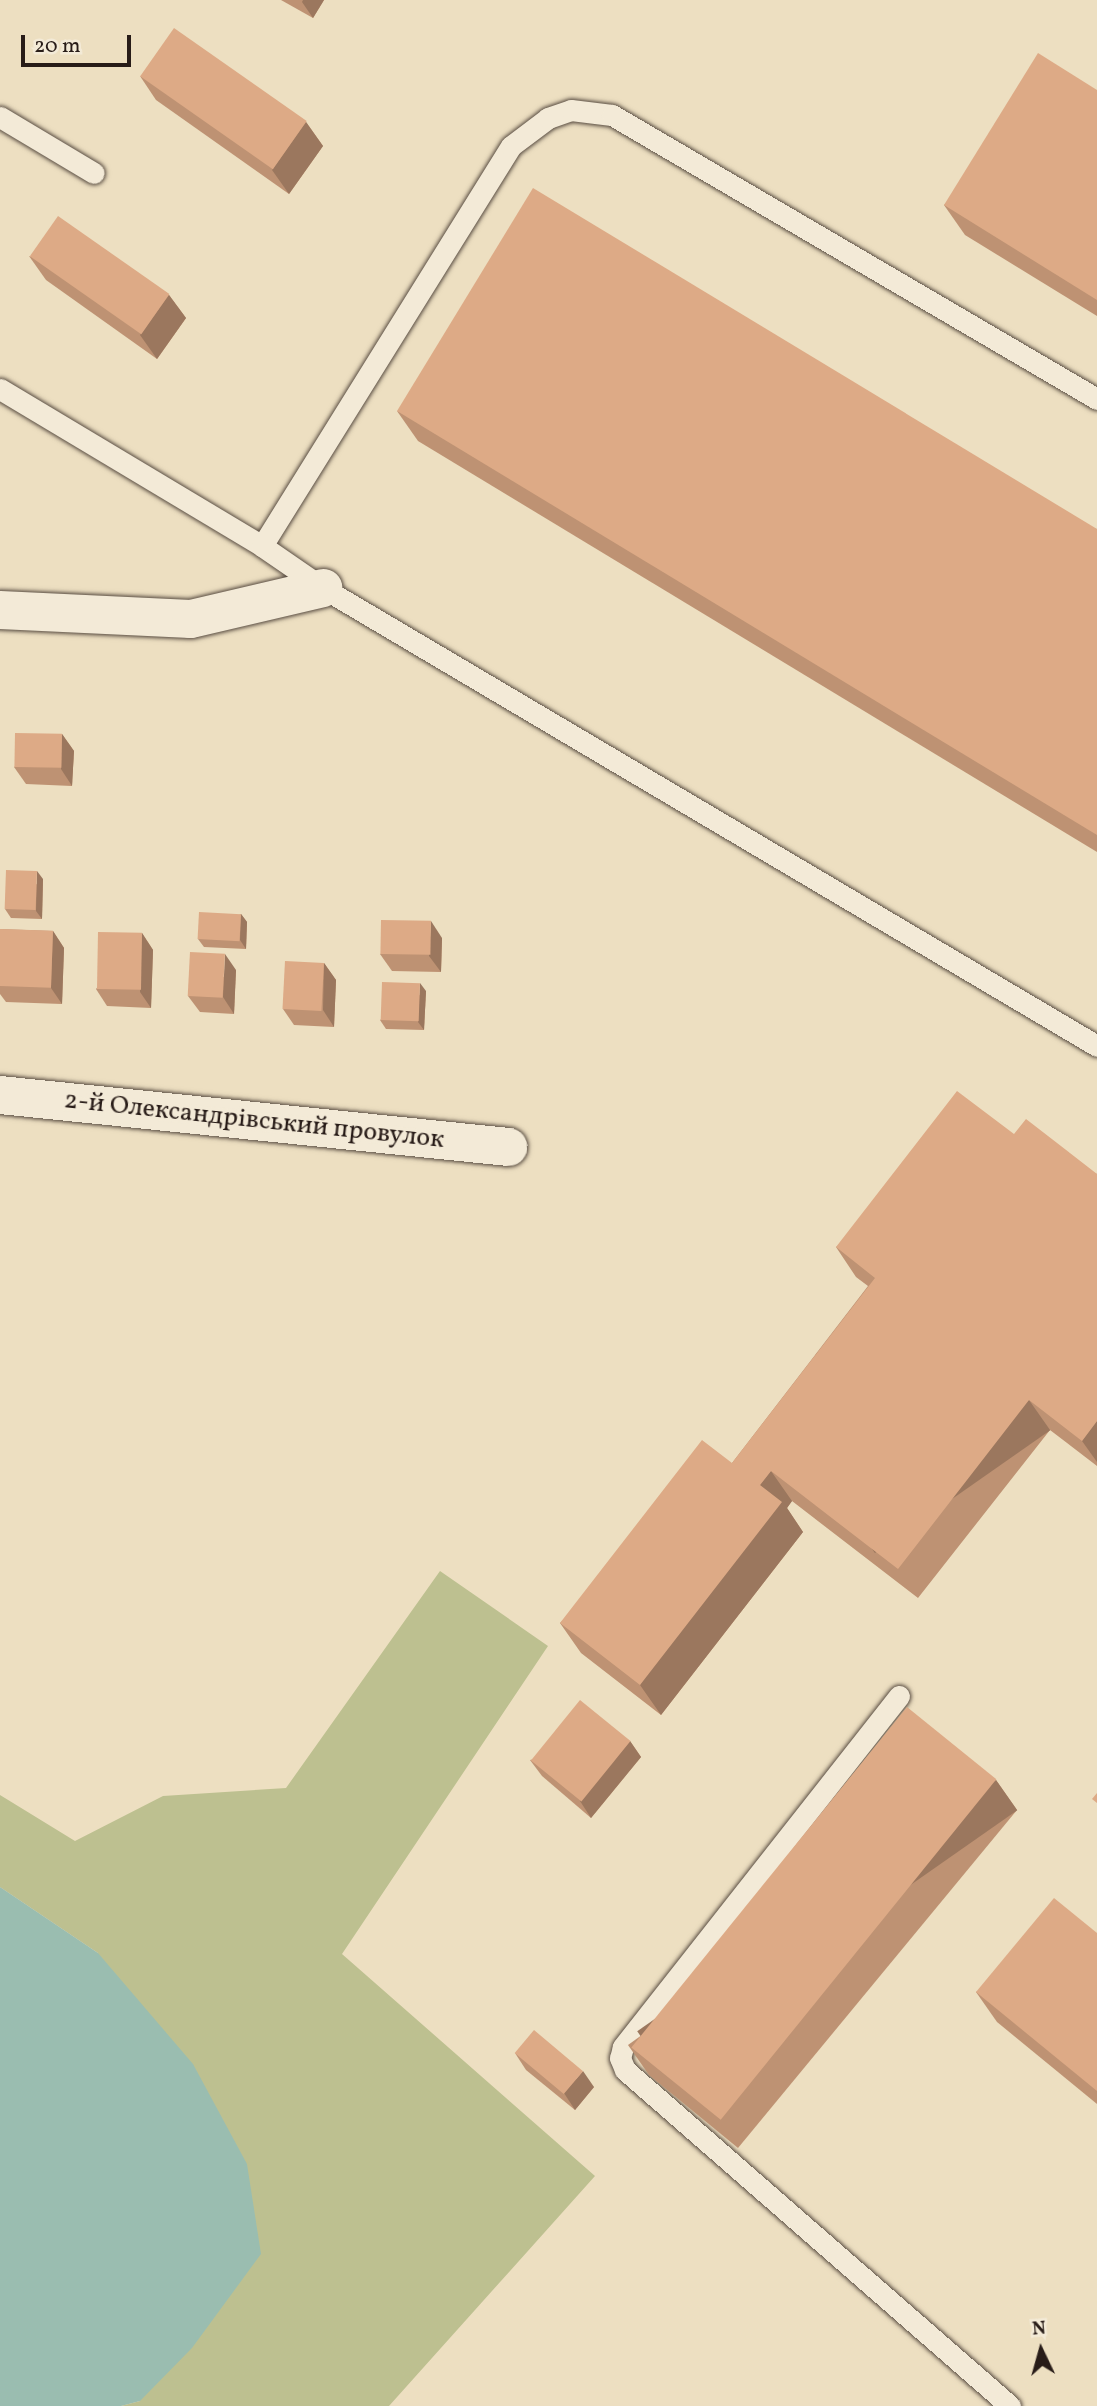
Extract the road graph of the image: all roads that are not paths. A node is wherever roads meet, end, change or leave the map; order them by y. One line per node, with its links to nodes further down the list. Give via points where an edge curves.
1 (0, 117): 2 (lane)
2 (94, 173)
3 (0, 389): 5 (lane)
4 (1097, 399): 5 (lane, via 612,115 571,110 548,118 511,146)
5 (262, 546): 6 (lane)
6 (323, 588): 7 (street, via 191,619); 8 (lane)
7 (0, 610)
8 (1097, 1046)
9 (0, 1095): 10 (street, 2-й Олександрівський провулок)
10 (509, 1147)
11 (899, 1696): 12 (lane, via 623,2047 620,2058 625,2070)
12 (1010, 2406)

